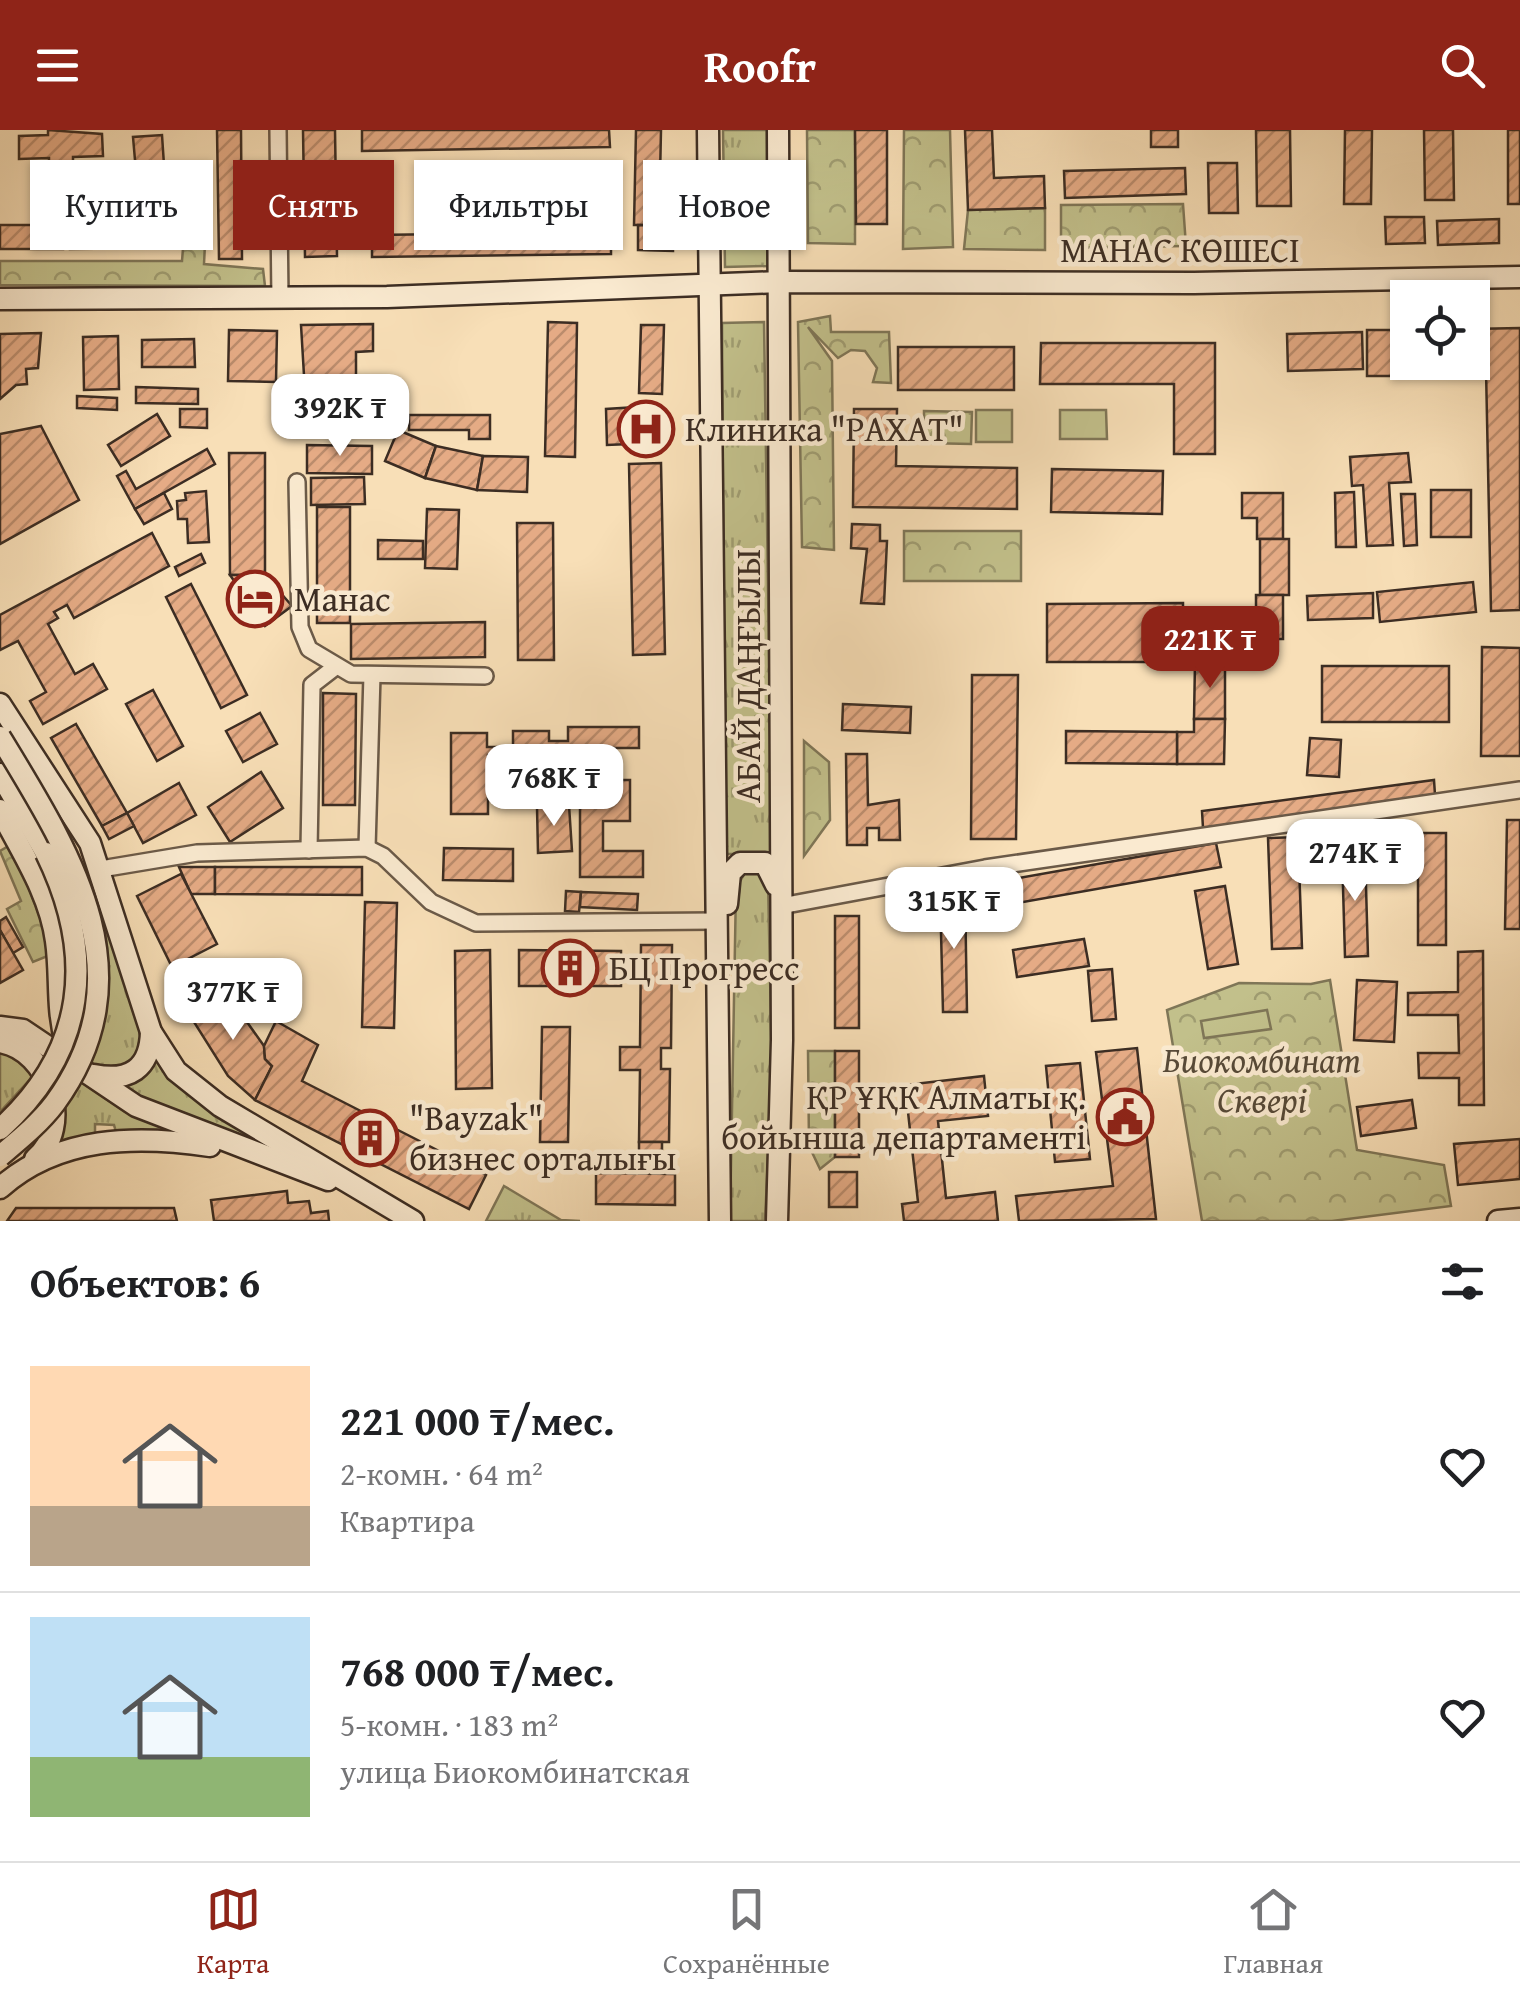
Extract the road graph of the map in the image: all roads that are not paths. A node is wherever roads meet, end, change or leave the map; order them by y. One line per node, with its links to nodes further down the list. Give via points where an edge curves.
1 (278, 130): 8 (street)
2 (708, 130): 6 (main road, АБАЙ ДАҢҒЫЛЫ)
3 (778, 130): 5 (main road, АБАЙ ДАҢҒЫЛЫ)
4 (1520, 278): 5 (main road, МАНАС КӨШЕСІ)
5 (780, 282): 6 (main road, МАНАС КӨШЕСІ); 21 (main road, АБАЙ ДАҢҒЫЛЫ)
6 (710, 286): 8 (main road, МАНАС КӨШЕСІ); 22 (main road, АБАЙ ДАҢҒЫЛЫ)
7 (0, 299): 8 (main road, МАНАС КӨШЕСІ)
8 (280, 299)
9 (297, 482): 10 (street, via 300,627 308,649)
10 (334, 668): 11 (street); 19 (street, via 312,685)
11 (372, 674): 12 (street); 18 (street)
12 (485, 676)
13 (0, 704): 20 (main road)
14 (0, 737): 30 (main road, bridge, via 79,876 98,970 91,1027 75,1072 53,1106)
15 (0, 774): 28 (main road, bridge, via 56,876 78,969 75,1005 55,1063)
16 (1520, 790): 21 (street, via 985,868)
17 (0, 810): 27 (main road, via 54,927 60,1022)
18 (367, 848): 19 (street); 22 (street, via 431,902 476,923)
19 (309, 850): 20 (street, via 197,853)
20 (101, 869): 25 (main road)
21 (781, 906): 23 (main road, via 765,863 746,861 730,873); 32 (main road, АБАЙ ДАҢҒЫЛЫ)
22 (715, 921): 23 (main road, АБАЙ ДАҢҒЫЛЫ)
23 (716, 1020): 37 (main road, АБАЙ ДАҢҒЫЛЫ)
24 (0, 1027): 27 (main road, via 23,1030)
25 (151, 1032): 27 (main road, via 145,1063 133,1074 107,1078); 34 (main road, via 176,1072 202,1094)
26 (0, 1042): 31 (main road, via 30,1058 53,1100 54,1129)
27 (80, 1068): 29 (main road, via 136,1106)
28 (0, 1129)
29 (246, 1150): 31 (main road, via 126,1139); 34 (main road)
30 (0, 1156)
31 (33, 1160): 33 (main road)
32 (782, 1169): 38 (main road, АБАЙ ДАҢҒЫЛЫ); 39 (main road)
33 (0, 1188)
34 (358, 1190): 35 (main road)
35 (405, 1218)
36 (1520, 1219): 40 (main road)
37 (720, 1221)
38 (777, 1221)
39 (793, 1221)
40 (1498, 1221)

